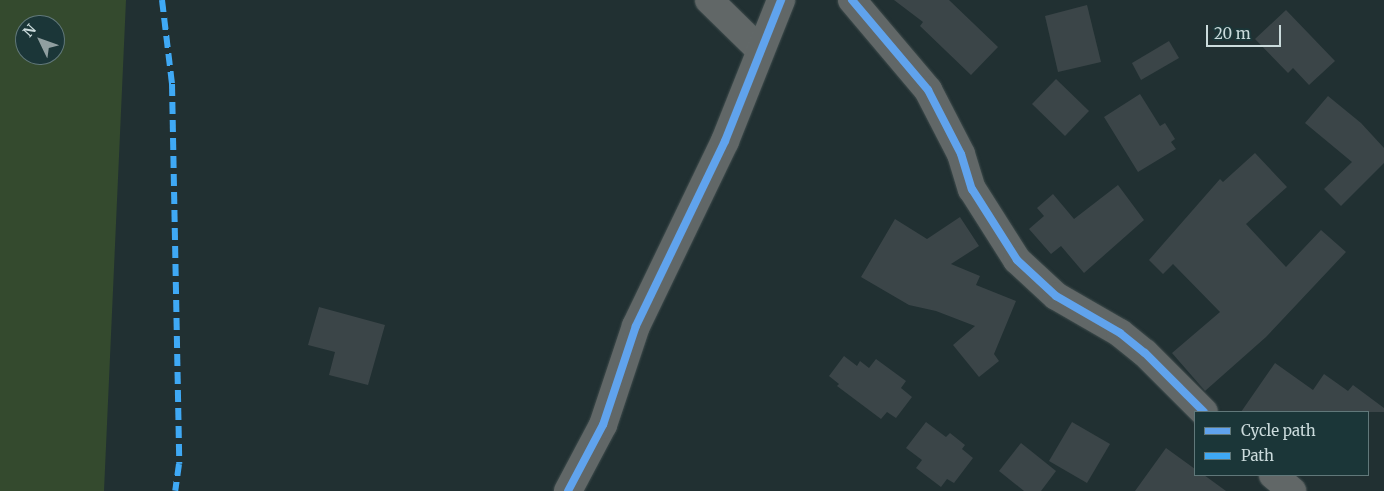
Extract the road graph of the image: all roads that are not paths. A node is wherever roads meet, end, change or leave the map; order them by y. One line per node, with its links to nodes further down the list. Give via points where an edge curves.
1 (709, 0): 4 (street)
2 (781, 0): 4 (street)
3 (852, 0): 5 (street, via 928,90 961,154 972,189 1017,260 1056,296 1120,333 1139,348)
4 (760, 50): 7 (street, via 721,150 636,326 603,425)
5 (1203, 411)
6 (1273, 476): 8 (street)
7 (568, 491)
8 (1292, 491)

